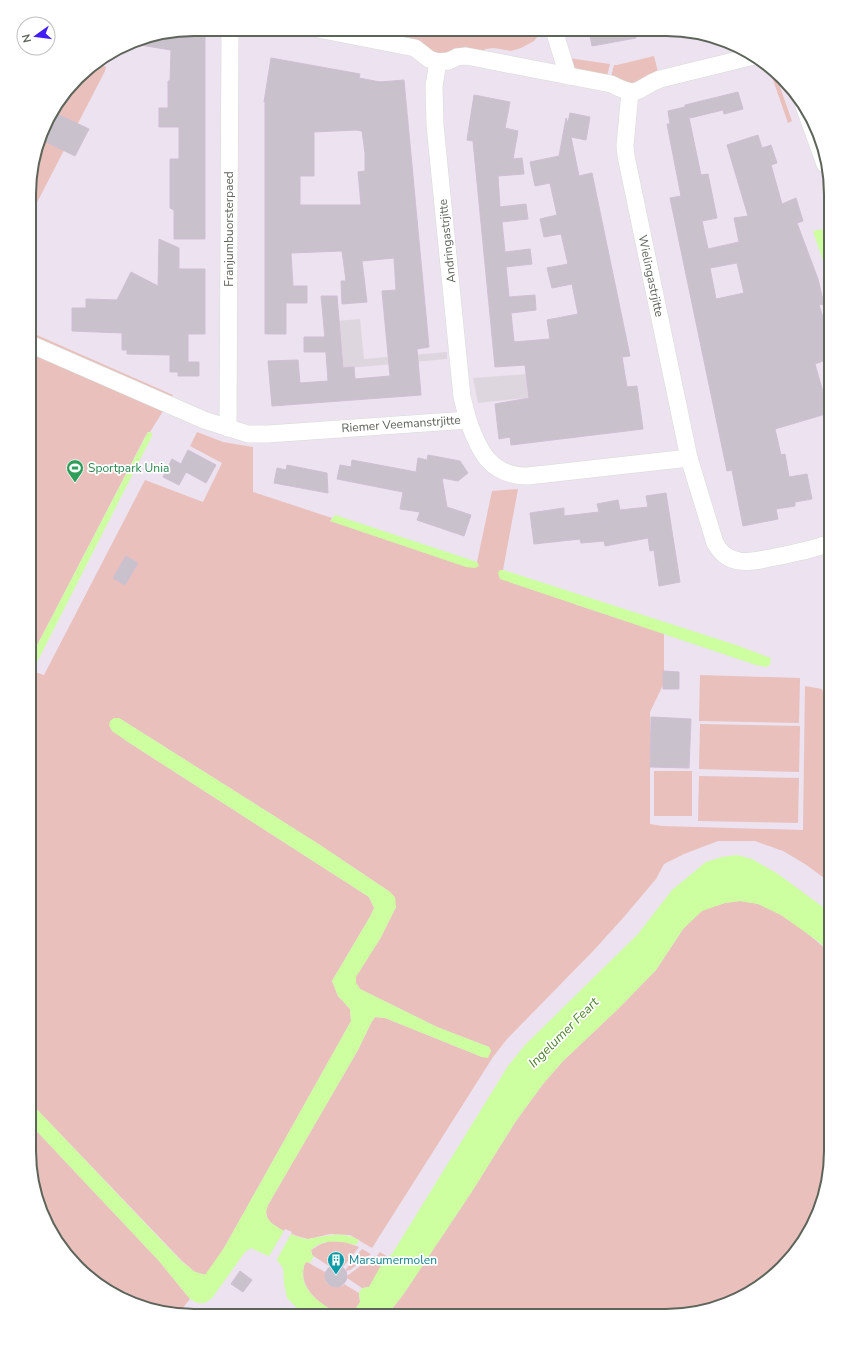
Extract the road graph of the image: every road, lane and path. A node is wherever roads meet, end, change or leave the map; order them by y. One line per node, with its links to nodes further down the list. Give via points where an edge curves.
1 (230, 36): 10 (street, Franjumbuorsterpaed)
2 (354, 36): 5 (street, via 415,48)
3 (556, 36): 6 (street)
4 (746, 58): 7 (street, via 660,79 645,88)
5 (438, 62): 6 (street, via 466,56); 9 (street, Andringastrjitte, via 434,86 435,125 462,397)
6 (568, 76): 7 (street, via 611,84)
7 (630, 92): 11 (street, Wielingastrjitte, via 626,156)
8 (36, 347): 10 (street, Riemer Veemanstrjitte, via 204,420)
9 (468, 420): 10 (street, Riemer Veemanstrjitte, via 268,434 248,434); 11 (street, Riemer Veemanstrjitte, via 473,435 490,462 498,470 518,476)
10 (228, 428)
11 (689, 458): 12 (street, via 715,543 720,552 729,558 751,562 805,552)
12 (824, 545)

